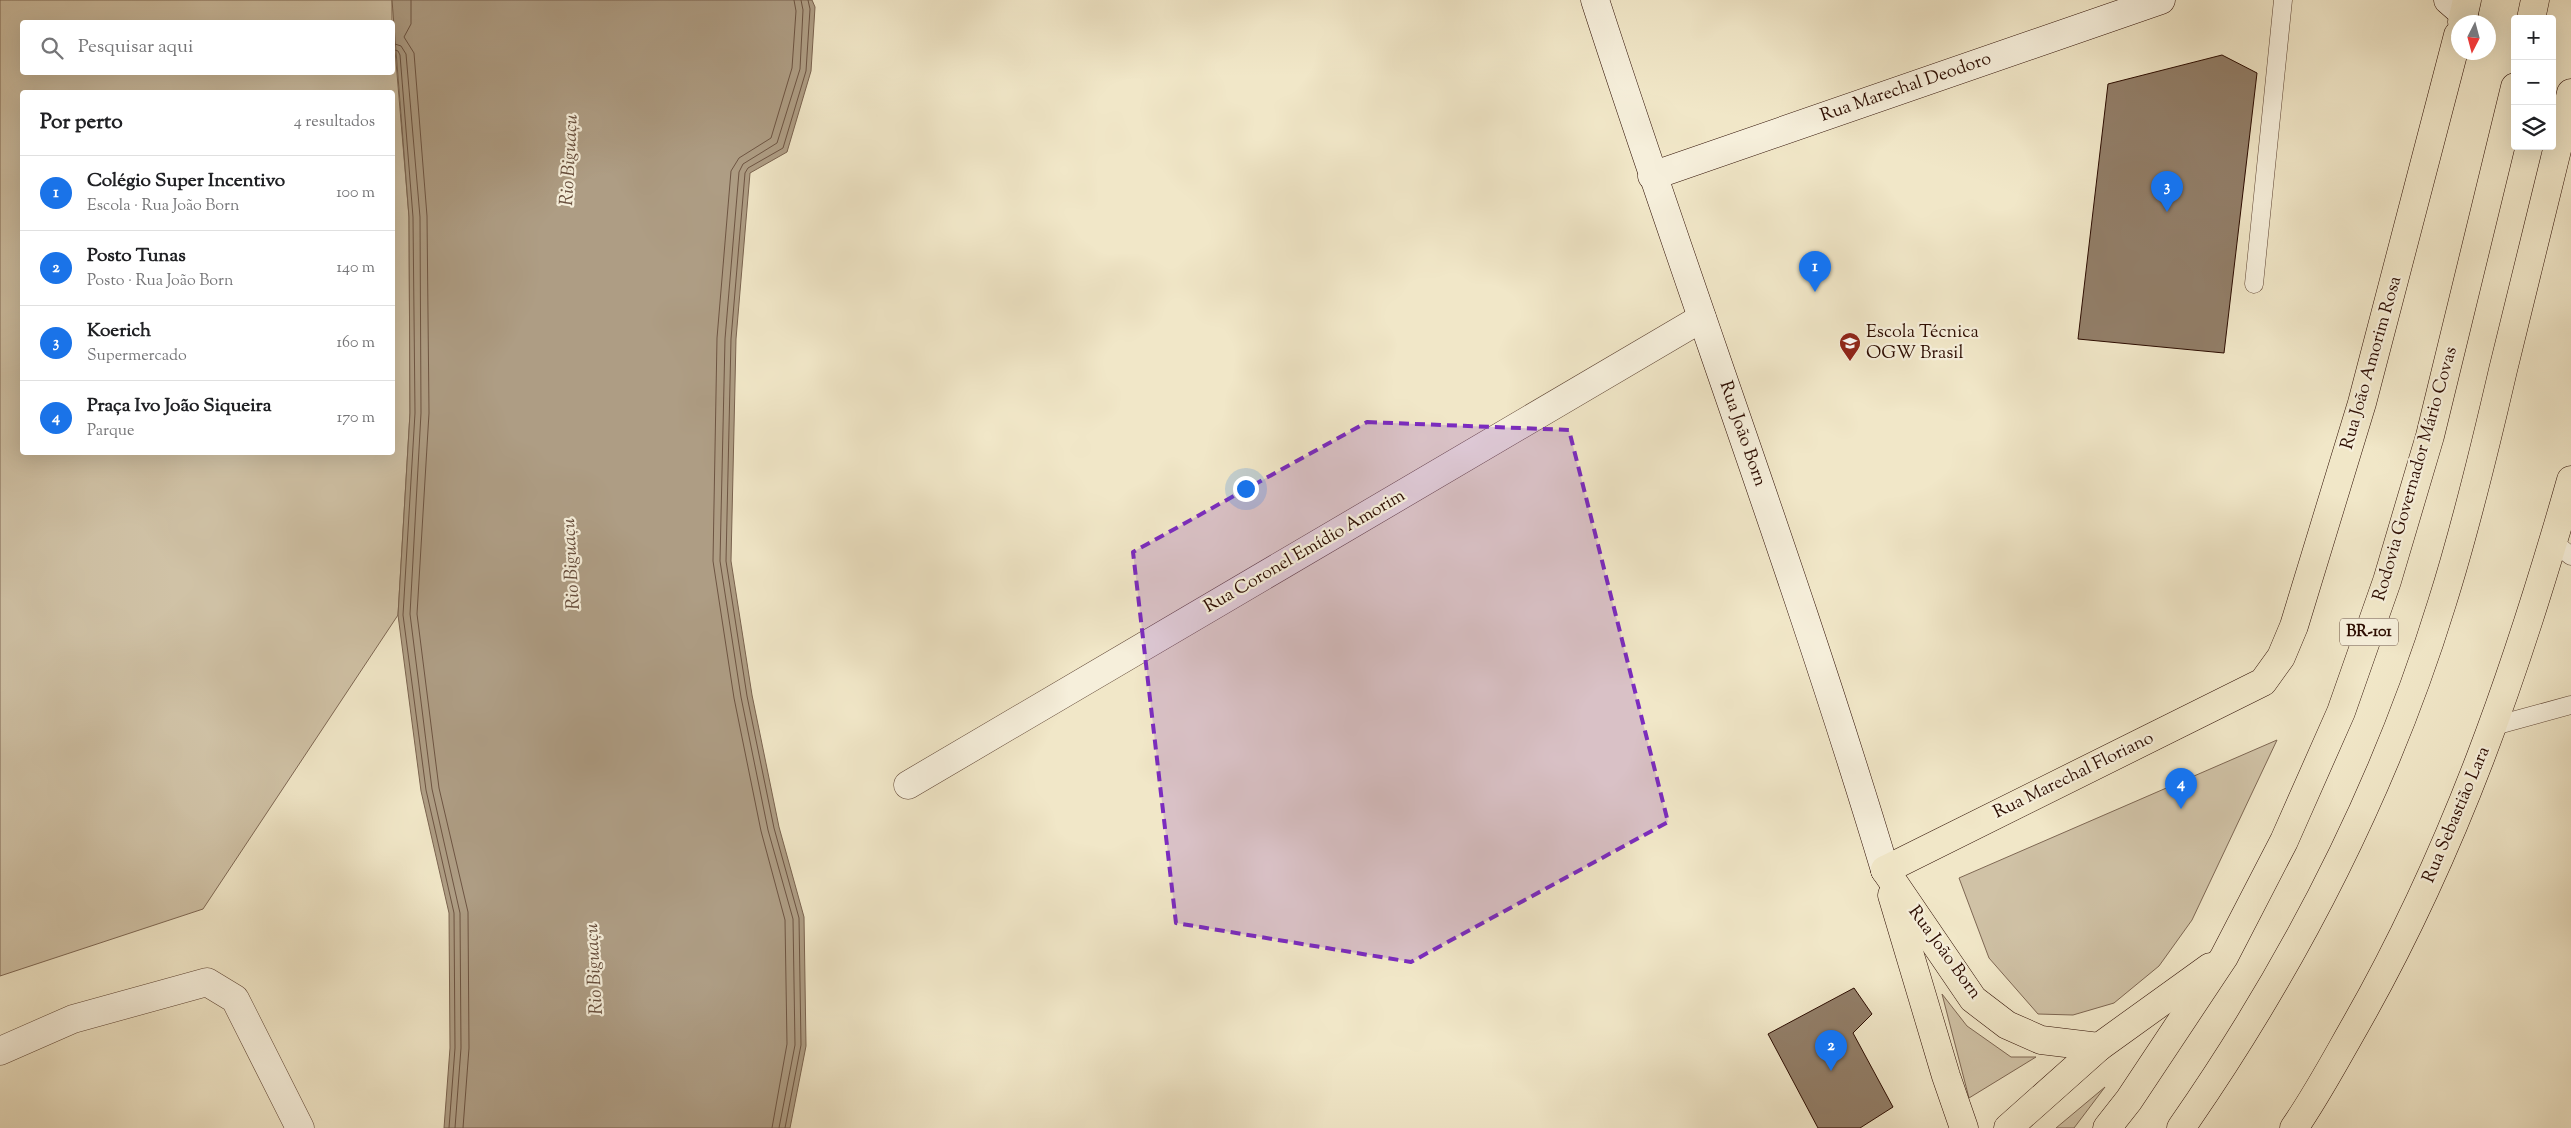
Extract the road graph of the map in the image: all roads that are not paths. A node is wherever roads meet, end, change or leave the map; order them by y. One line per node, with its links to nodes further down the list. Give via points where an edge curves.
1 (1595, 0): 9 (street, Rua João Born)
2 (2161, 0): 9 (street, Rua Marechal Deodoro)
3 (2283, 0): 10 (lane)
4 (2535, 0): 6 (main road)
5 (2460, 14): 14 (main road, Rua João Amorim Rosa, via 2396,278 2314,561 2291,634 2281,657)
6 (2532, 15)
7 (2571, 93): 26 (main road, via 2473,494 2442,605 2403,714 2360,819 2278,977)
8 (2511, 103): 19 (main road, Rodovia Governador Mário Covas / BR-101, via 2430,436 2387,581 2341,712 2284,840)
9 (1652, 176): 11 (street, Rua João Born)
10 (2254, 284)
11 (1702, 318): 17 (street, Rua Coronel Emídio Amorim); 18 (street, Rua João Born)
12 (2571, 480): 13 (main road, Rua Sebastião Lara)
13 (2562, 549): 16 (main road, Rua Sebastião Lara)
14 (2263, 682): 18 (main road, Rua Marechal Floriano)
15 (2571, 705): 16 (lane)
16 (2494, 726): 27 (main road, Rua Sebastião Lara, via 2443,853 2385,972)
17 (908, 785)
18 (1885, 870): 20 (main road, Rua João Born, via 1973,999 2007,1025 2041,1040); 23 (main road, Rua João Born)
19 (2224, 957): 20 (main road); 25 (main road, Rodovia Governador Mário Covas / BR-101)
20 (2099, 1047): 24 (main road)
21 (0, 1051): 22 (street, via 73,1019 207,982 235,999)
22 (300, 1128)
23 (1964, 1128)
24 (2008, 1128)
25 (2107, 1128)
26 (2181, 1128)
27 (2294, 1128)

